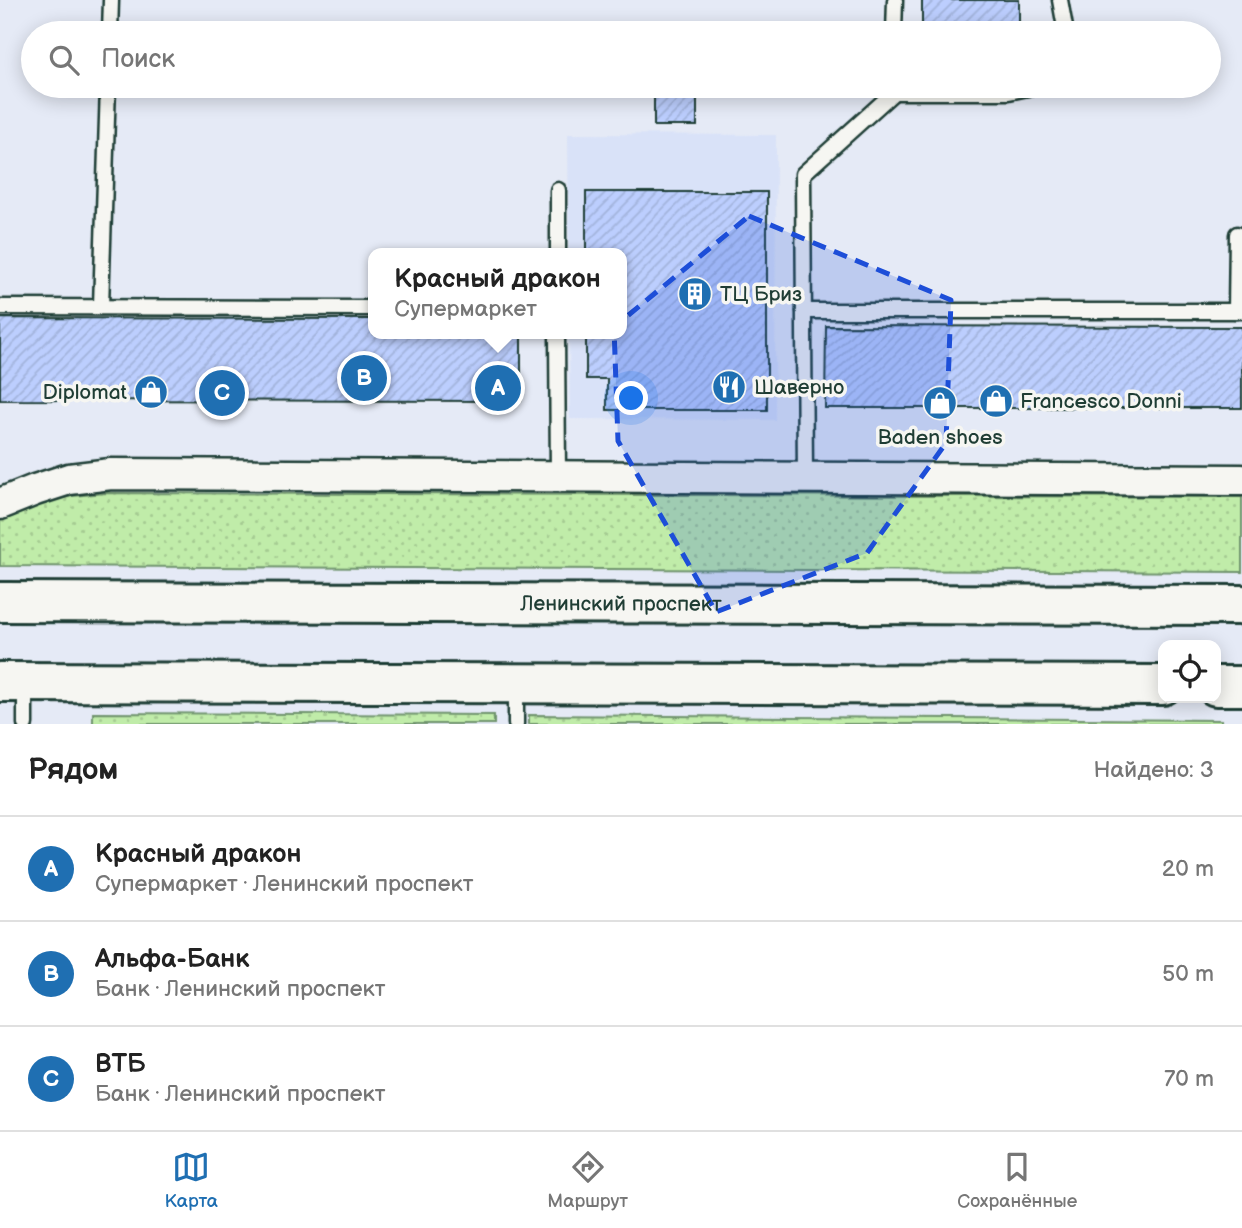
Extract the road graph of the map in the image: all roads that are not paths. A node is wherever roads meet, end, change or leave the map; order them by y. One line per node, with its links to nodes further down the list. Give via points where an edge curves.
1 (111, 0): 4 (lane)
2 (895, 0): 5 (lane)
3 (1060, 0): 6 (lane)
4 (110, 21)
5 (894, 21)
6 (1064, 21)
7 (108, 98): 12 (lane)
8 (884, 98): 15 (lane, via 803,174)
9 (558, 190): 11 (lane)
10 (1237, 234): 16 (lane)
11 (558, 248)
12 (101, 306): 13 (lane); 14 (lane)
13 (0, 307)
14 (368, 308)
15 (804, 311): 16 (lane); 19 (lane)
16 (1239, 311)
17 (557, 339): 18 (lane)
18 (558, 476): 19 (street); 21 (street, via 111,474 69,479)
19 (806, 477): 20 (street)
20 (1242, 480)
21 (0, 504)
22 (0, 602): 23 (main road, Ленинский проспект)
23 (1242, 605)
24 (13, 682): 25 (main road); 29 (lane)
25 (516, 684): 26 (main road); 30 (lane)
26 (1158, 685)
27 (1221, 686): 28 (main road)
28 (1242, 686)
29 (25, 724)
30 (516, 724)

